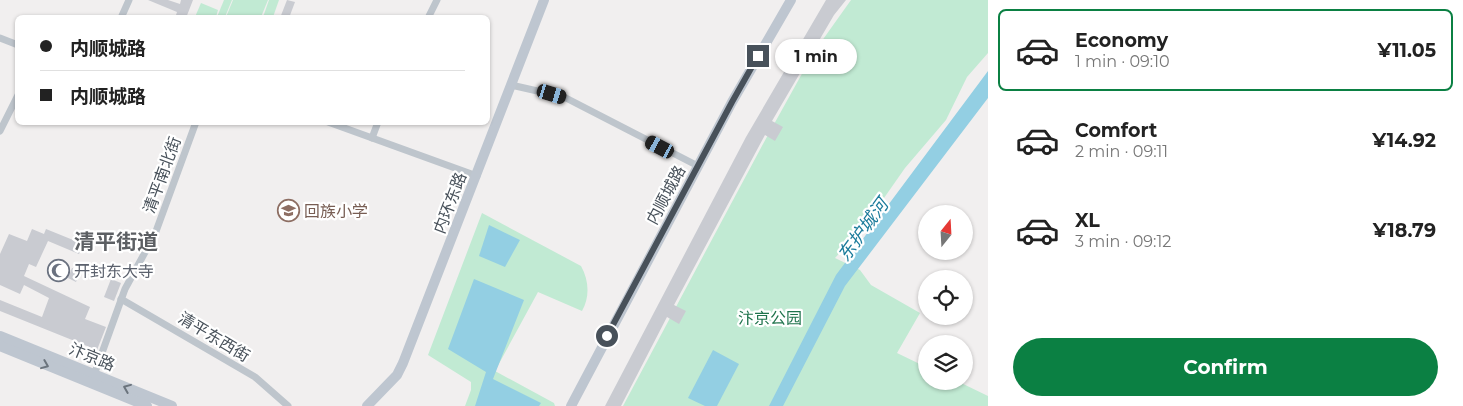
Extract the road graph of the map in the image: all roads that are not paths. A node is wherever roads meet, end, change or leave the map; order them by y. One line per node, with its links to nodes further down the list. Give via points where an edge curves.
1 (129, 0): 5 (street)
2 (437, 0): 6 (street)
3 (544, 0): 9 (street, 内环东路)
4 (791, 0): 16 (street, 内顺城路)
5 (122, 15)
6 (430, 15)
7 (0, 38): 8 (street)
8 (15, 44)
9 (511, 85): 16 (street, via 564,97); 17 (street, 内环东路)
10 (15, 101): 14 (street)
11 (195, 125): 18 (street, 清平南北街, via 155,234)
12 (336, 125): 15 (street)
13 (377, 125): 15 (street)
14 (0, 131)
15 (372, 138): 17 (street)
16 (698, 166): 26 (street, 内顺城路)
17 (477, 176): 25 (street, 内环东路, via 403,364 397,375)
18 (121, 299): 21 (street, 清平南北街); 24 (street, 清平东西街, via 254,377)
19 (0, 336): 21 (street, 汴京路)
20 (0, 346): 22 (street, 汴京路, one-way to 22)
21 (94, 375): 23 (street, 汴京路, one-way to 21)
22 (147, 406)
23 (172, 406)
24 (288, 406)
25 (367, 406)
26 (571, 406)

